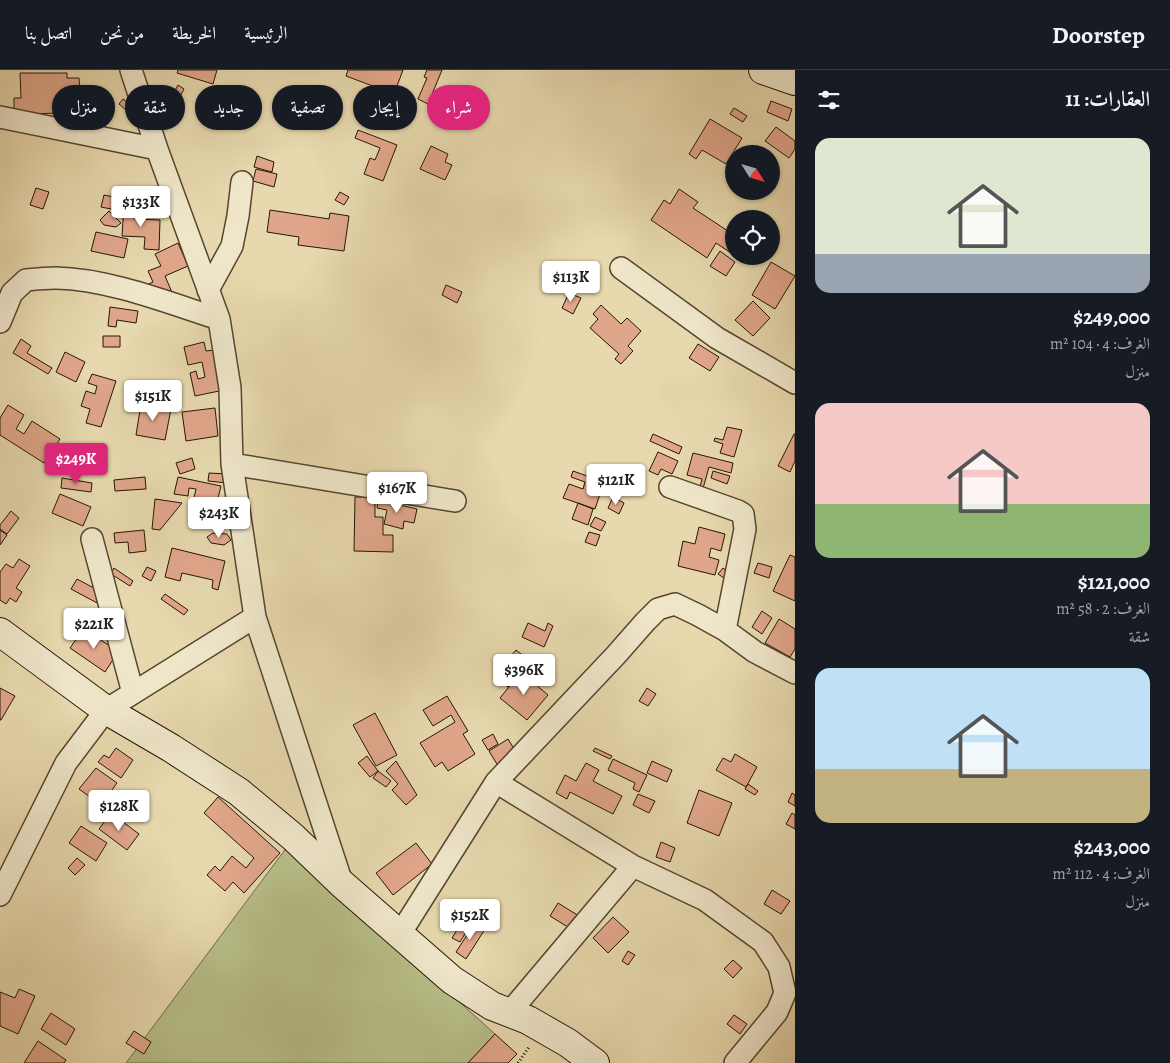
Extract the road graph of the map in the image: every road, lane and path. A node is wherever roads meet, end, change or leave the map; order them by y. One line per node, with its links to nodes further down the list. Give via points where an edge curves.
1 (131, 70): 5 (street)
2 (764, 70): 3 (street)
3 (795, 81)
4 (0, 117): 5 (street)
5 (157, 149): 8 (street)
6 (242, 182): 8 (street, via 232,246)
7 (621, 268): 11 (street, via 717,338)
8 (208, 290): 9 (street)
9 (219, 320): 10 (street, via 146,295 95,282 56,278 26,280 12,293); 12 (street, via 230,388)
10 (0, 322)
11 (795, 383)
12 (232, 464): 14 (street); 16 (street)
13 (670, 487): 17 (street, via 743,514 745,529)
14 (455, 501)
15 (92, 539): 20 (street)
16 (255, 617): 20 (street); 24 (street)
17 (725, 630): 19 (street, via 755,652); 22 (street, via 675,604 658,609)
18 (0, 632): 21 (street)
19 (793, 669)
20 (132, 694): 21 (street)
21 (106, 710): 24 (street, via 172,748 238,792 293,837); 25 (street, via 66,763)
22 (496, 782): 23 (street); 26 (street)
23 (633, 866): 27 (street); 29 (street, via 705,900 763,942 779,967 784,993 777,1012)
24 (342, 884): 26 (street)
25 (0, 896)
26 (400, 934): 27 (street, via 452,980)
27 (509, 1013): 28 (street, via 568,1043)
28 (595, 1063)
29 (734, 1063)

